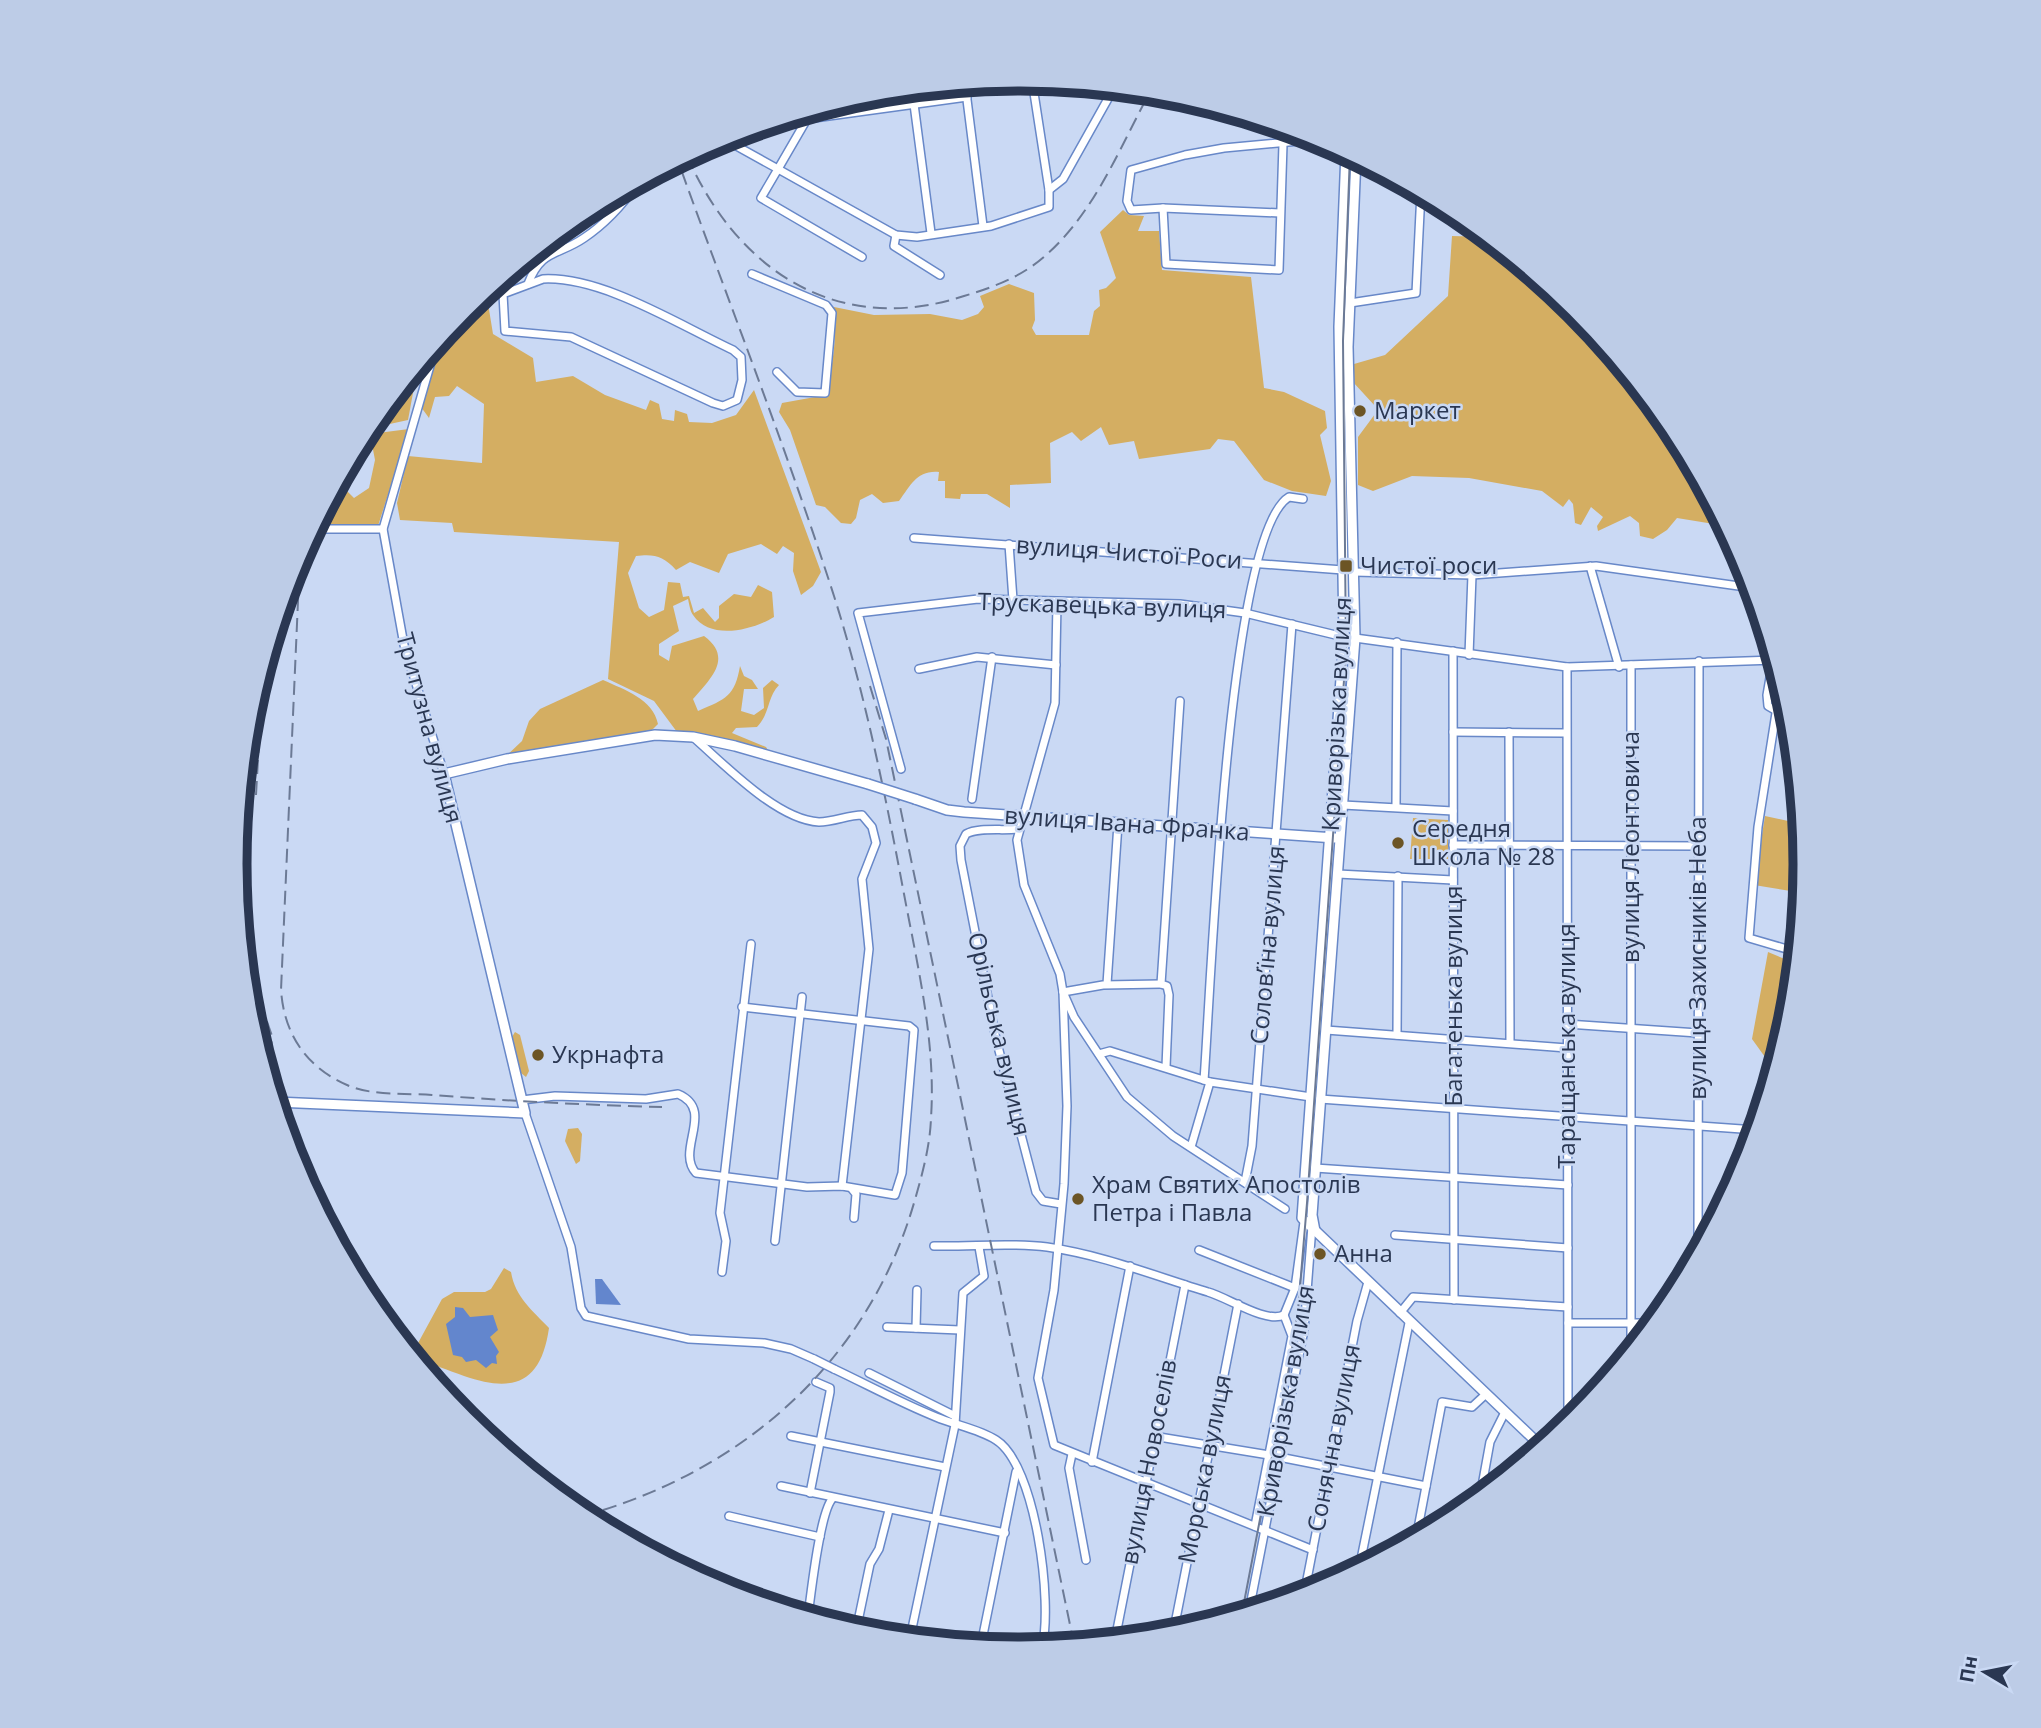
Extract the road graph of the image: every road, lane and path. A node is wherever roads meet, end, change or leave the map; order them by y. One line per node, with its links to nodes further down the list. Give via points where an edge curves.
1 (1034, 92): 15 (street)
2 (966, 93): 3 (street)
3 (967, 97): 6 (street); 22 (street)
4 (1108, 98): 16 (street)
5 (913, 99): 6 (street)
6 (914, 105): 7 (street); 23 (street)
7 (841, 112)
8 (802, 123): 14 (street)
9 (1296, 142): 10 (street)
10 (1283, 144): 20 (street, via 1224,148 1131,170 1127,207 1143,211); 21 (street)
11 (736, 146): 14 (street)
12 (1346, 163): 41 (main road, Криворізька вулиця, via 1339,327)
13 (1356, 168): 31 (main road, Криворізька вулиця)
14 (778, 169): 24 (street); 25 (street, via 761,198)
15 (1048, 176): 16 (street); 17 (street)
16 (1059, 181): 17 (street)
17 (1049, 190): 22 (street, via 1049,206)
18 (622, 202): 26 (street, via 585,237)
19 (1421, 203): 31 (street, via 1416,293)
20 (1163, 208): 21 (street); 21 (street, via 1166,264 1254,270 1279,270)
21 (1280, 212)
22 (983, 226): 23 (street)
23 (931, 233): 24 (street, via 906,238)
24 (896, 235): 28 (street, via 894,246)
25 (862, 257)
26 (541, 259): 29 (street, via 538,272); 30 (street)
27 (752, 274): 33 (street, via 826,305 832,313 825,393 797,392)
28 (940, 275)
29 (543, 279): 30 (street); 30 (street, via 572,279 602,288 733,350 741,357 737,400 723,406 570,337 505,331 503,294)
30 (528, 284)
31 (1350, 303): 42 (main road, Криворізька вулиця)
32 (430, 365): 36 (street, Тритузна вулиця)
33 (777, 372)
34 (1303, 499): 39 (street, via 1289,497 1281,502)
35 (324, 529): 36 (street)
36 (383, 529): 71 (street, Тритузна вулиця, via 404,645)
37 (914, 538): 38 (street, вулиця Чистої Роси)
38 (1009, 544): 39 (street, вулиця Чистої Роси); 45 (street)
39 (1255, 563): 41 (street, вулиця Чистої Роси); 47 (street)
40 (1590, 566): 43 (street); 44 (street); 60 (street)
41 (1343, 570): 49 (main road, Криворізька вулиця)
42 (1354, 572): 43 (street); 50 (main road, Криворізька вулиця)
43 (1472, 575): 53 (street)
44 (1742, 586)
45 (1013, 600): 46 (street, Трускавецька вулиця); 70 (street, Трускавецька вулиця, via 943,602 858,613)
46 (1057, 603): 47 (street, Трускавецька вулиця, via 1180,604); 57 (street)
47 (1245, 613): 48 (street, Трускавецька вулиця); 80 (street, via 1231,705)
48 (1292, 624): 49 (street, Трускавецька вулиця); 81 (street, Соловʼїна вулиця)
49 (1344, 637): 82 (main road, Криворізька вулиця)
50 (1355, 638): 51 (street); 73 (main road, Криворізька вулиця)
51 (1397, 642): 52 (street); 74 (street)
52 (1453, 651): 53 (street); 66 (street, Багатенька вулиця)
53 (1469, 655): 59 (street)
54 (992, 657): 57 (street); 61 (street); 72 (street)
55 (1766, 660): 56 (street)
56 (1699, 661): 58 (street); 88 (street, вулиця Захисників Неба)
57 (1056, 665): 76 (street, via 1055,703)
58 (1631, 666): 60 (street); 87 (street, вулиця Леонтовича)
59 (1567, 667): 60 (street); 68 (street, Таращанська вулиця)
60 (1619, 667)
61 (919, 670)
62 (1770, 678): 64 (street, via 1768,706)
63 (1180, 701): 78 (street)
64 (1776, 713): 65 (street); 93 (street, via 1758,827 1749,938)
65 (1779, 714)
66 (1453, 732): 67 (street); 75 (street, Багатенька вулиця)
67 (1509, 732): 68 (street); 85 (street)
68 (1566, 733): 86 (street, Таращанська вулиця)
69 (693, 737): 71 (main road, вулиця Івана Франка, via 625,739); 76 (main road, вулиця Івана Франка, bridge, via 947,810); 100 (street, via 766,799 796,815 821,822 859,814 866,817 876,843 862,879 869,949)
70 (901, 769)
71 (444, 774): 114 (main road, Тритузна вулиця)
72 (972, 799)
73 (1343, 805): 74 (street); 83 (main road, Криворізька вулиця)
74 (1396, 807): 75 (street)
75 (1453, 811): 84 (street, Багатенька вулиця)
76 (1022, 816): 77 (main road, вулиця Івана Франка); 79 (street)
77 (1118, 824): 78 (main road, вулиця Івана Франка); 94 (street)
78 (1171, 828): 80 (main road, вулиця Івана Франка); 95 (street)
79 (1018, 829): 96 (street, via 1024,885); 131 (street, Орільська вулиця, via 973,830 960,846 996,1039 1037,1192 1043,1201)
80 (1222, 831): 81 (main road, вулиця Івана Франка); 111 (street)
81 (1277, 834): 82 (main road, вулиця Івана Франка); 112 (street, Соловʼїна вулиця)
82 (1330, 838): 83 (main road, вулиця Івана Франка); 113 (main road, Криворізька вулиця)
83 (1341, 839): 89 (main road, Криворізька вулиця)
84 (1453, 845): 85 (street); 91 (street, Багатенька вулиця)
85 (1509, 846): 86 (street); 107 (street)
86 (1567, 846): 87 (street); 101 (street, Таращанська вулиця)
87 (1631, 846): 88 (street); 102 (street, вулиця Леонтовича)
88 (1699, 846): 104 (street, вулиця Захисників Неба)
89 (1338, 874): 90 (street); 103 (main road, Криворізька вулиця)
90 (1398, 876): 91 (street); 105 (street)
91 (1453, 880): 106 (street, Багатенька вулиця)
92 (751, 944): 98 (street)
93 (1789, 950)
94 (1107, 984): 95 (street); 96 (street)
95 (1161, 984): 110 (street, via 1167,986 1169,995)
96 (1063, 992): 109 (street); 131 (street, via 1067,1105)
97 (802, 997): 99 (street)
98 (742, 1007): 99 (street); 124 (street)
99 (800, 1014): 100 (street); 127 (street)
100 (860, 1021): 129 (street); 130 (street, via 909,1026 915,1037 901,1185 895,1195)
101 (1567, 1024): 102 (street); 108 (street, Таращанська вулиця)
102 (1631, 1028): 104 (street); 119 (street, вулиця Леонтовича)
103 (1326, 1030): 105 (street); 113 (main road, Криворізька вулиця)
104 (1698, 1033): 120 (street, вулиця Захисників Неба)
105 (1397, 1035): 106 (street)
106 (1454, 1039): 107 (street); 116 (street, Багатенька вулиця)
107 (1510, 1043): 108 (street)
108 (1567, 1048): 118 (street, Таращанська вулиця)
109 (1099, 1054): 110 (street, via 1110,1051); 122 (street, via 1127,1097)
110 (1166, 1067): 111 (street)
111 (1207, 1081): 112 (street); 122 (street)
112 (1257, 1089): 113 (street); 126 (street, Соловʼїна вулиця)
113 (1316, 1098): 116 (street); 123 (main road, Криворізька вулиця); 134 (main road, Криворізька вулиця)
114 (522, 1100): 117 (main road, Тритузна вулиця); 124 (street, via 555,1096 646,1099 678,1094 693,1104 696,1114 692,1168 701,1175)
115 (286, 1102): 117 (main road)
116 (1454, 1108): 118 (street); 125 (street, Багатенька вулиця)
117 (525, 1112): 168 (street, bridge, via 571,1247 586,1316 689,1339 791,1349)
118 (1567, 1117): 119 (street); 128 (street, Таращанська вулиця)
119 (1631, 1122): 120 (street); 157 (street, вулиця Леонтовича)
120 (1698, 1126): 121 (street); 136 (street, вулиця Захисників Неба)
121 (1746, 1129)
122 (1191, 1147): 126 (street)
123 (1315, 1168): 125 (street); 134 (main road, Криворізька вулиця)
124 (725, 1177): 127 (street); 145 (street, via 720,1213 726,1241)
125 (1454, 1177): 128 (street); 137 (street, Багатенька вулиця)
126 (1245, 1182): 132 (street)
127 (783, 1184): 129 (street); 138 (street)
128 (1567, 1185): 141 (street, Таращанська вулиця)
129 (842, 1186): 130 (street)
130 (852, 1189): 133 (street, via 856,1194)
131 (1061, 1204): 142 (street)
132 (1284, 1209)
133 (854, 1218)
134 (1309, 1225): 146 (main road); 148 (street); 176 (street, Криворізька вулиця, via 1304,1330)
135 (1395, 1235): 137 (street)
136 (1698, 1236)
137 (1454, 1240): 141 (street); 150 (street, Багатенька вулиця)
138 (775, 1241)
139 (934, 1246): 140 (street)
140 (979, 1247): 142 (street, via 998,1243); 161 (street, via 984,1276 964,1290)
141 (1568, 1248): 152 (street, Таращанська вулиця)
142 (1057, 1249): 144 (street); 174 (street, via 1038,1378 1054,1445)
143 (1199, 1250): 148 (street)
144 (1130, 1266): 147 (street); 177 (street)
145 (722, 1272)
146 (1368, 1282): 153 (main road); 178 (street, Сонячна вулиця)
147 (1185, 1285): 151 (street); 170 (street, вулиця Новоселів)
148 (1295, 1288): 154 (street)
149 (918, 1290): 160 (street)
150 (1454, 1300): 152 (street); 153 (street, via 1413,1297)
151 (1238, 1304): 154 (street, via 1274,1318); 173 (street, Морська вулиця)
152 (1568, 1307): 156 (street, Таращанська вулиця)
153 (1401, 1313): 155 (main road)
154 (1284, 1315): 175 (street, via 1292,1336)
155 (1409, 1322): 165 (main road); 181 (street)
156 (1568, 1323): 157 (street); 166 (street, Таращанська вулиця)
157 (1631, 1323): 158 (street); 162 (street, вулиця Леонтовича)
158 (1642, 1323)
159 (887, 1327): 160 (street)
160 (916, 1328): 161 (street)
161 (960, 1330): 168 (street)
162 (1631, 1339)
163 (869, 1373): 168 (street)
164 (816, 1382): 172 (street, via 830,1388)
165 (1486, 1394): 167 (main road); 185 (street, via 1472,1407 1442,1402)
166 (1568, 1410)
167 (1505, 1412): 171 (main road); 183 (street, via 1490,1442)
168 (955, 1420): 179 (street); 180 (street, via 996,1439)
169 (791, 1436): 172 (street)
170 (1153, 1436): 173 (street); 182 (street, вулиця Новоселів)
171 (1535, 1440)
172 (821, 1442): 179 (street); 186 (street)
173 (1210, 1443): 175 (street); 188 (street, Морська вулиця)
174 (1072, 1454): 177 (street); 199 (street, via 1069,1468)
175 (1269, 1455): 192 (street)
176 (1279, 1457): 178 (street); 194 (street, Криворізька вулиця)
177 (1093, 1462): 182 (street)
178 (1330, 1466): 181 (street); 197 (street, Сонячна вулиця)
179 (945, 1467): 191 (street)
180 (1017, 1468): 195 (street); 208 (street, via 1035,1519 1048,1611)
181 (1377, 1476): 185 (street); 198 (street)
182 (1144, 1482): 188 (street); 206 (street, вулиця Новоселів)
183 (1483, 1483)
184 (781, 1486): 186 (street)
185 (1426, 1486): 193 (street)
186 (810, 1493): 187 (street)
187 (829, 1499): 189 (street); 196 (street)
188 (1199, 1503): 192 (street); 204 (street, Морська вулиця)
189 (889, 1510): 191 (street); 203 (street, via 879,1549 870,1564)
190 (729, 1516): 196 (street)
191 (934, 1520): 195 (street); 205 (street)
192 (1255, 1526): 194 (street)
193 (1418, 1526)
194 (1264, 1530): 197 (street); 201 (street, Криворізька вулиця)
195 (1005, 1533): 207 (street)
196 (820, 1537): 202 (street)
197 (1313, 1550): 200 (street, Сонячна вулиця)
198 (1361, 1557)
199 (1086, 1560)
200 (1307, 1582)
201 (1250, 1602)
202 (809, 1608)
203 (858, 1619)
204 (1176, 1621)
205 (912, 1629)
206 (1117, 1630)
207 (983, 1636)
208 (1044, 1636)

